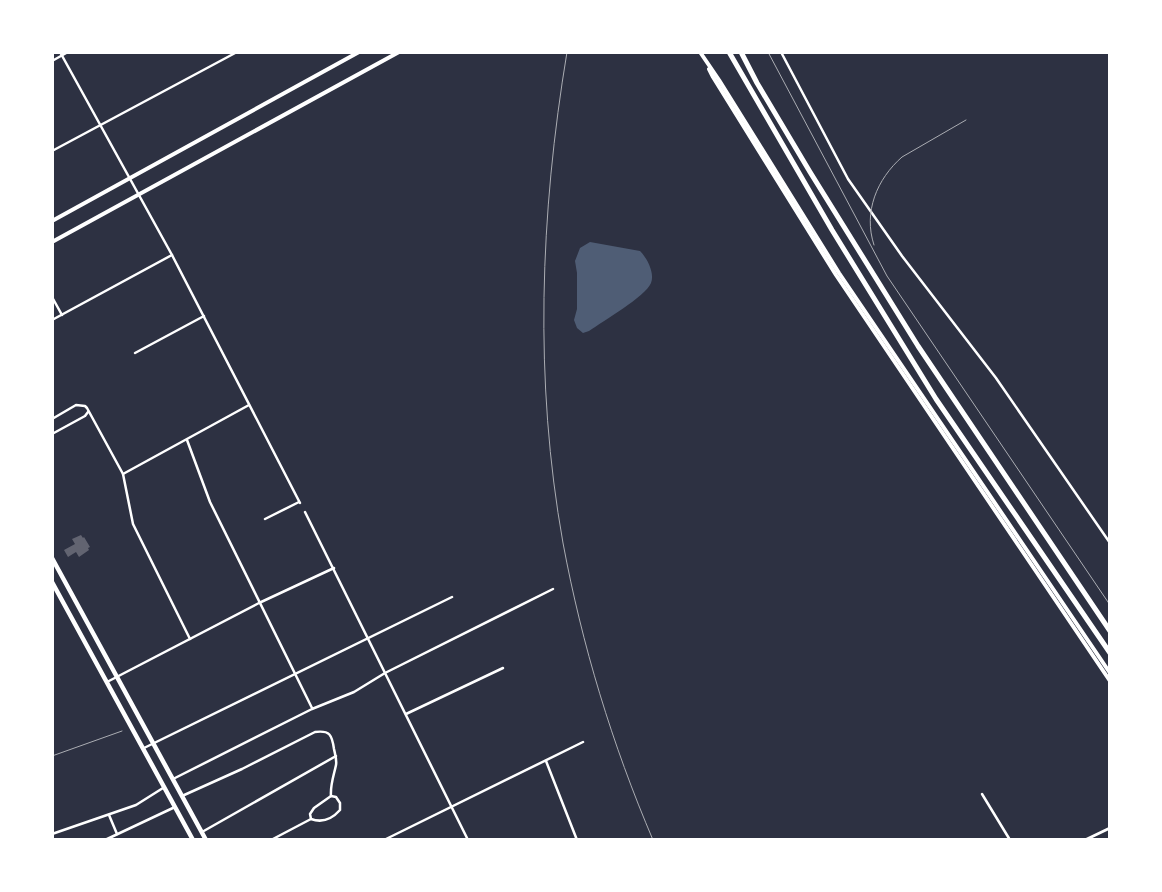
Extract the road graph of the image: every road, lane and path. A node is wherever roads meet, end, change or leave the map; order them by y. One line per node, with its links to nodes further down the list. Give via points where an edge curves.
1 (68, 52): 9 (street)
2 (237, 52): 12 (street)
3 (359, 52): 14 (main road)
4 (399, 52): 15 (main road)
5 (700, 52): 11 (main road)
6 (728, 52): 42 (highway, via 936,399)
7 (741, 52): 39 (highway, via 810,172 918,346)
8 (781, 52): 32 (street, via 848,179 902,256 996,378)
9 (61, 54): 10 (street); 12 (street)
10 (52, 61)
11 (707, 62): 46 (main road, via 839,273); 48 (main road, via 712,77 815,243)
12 (100, 126): 13 (street); 14 (street)
13 (52, 151)
14 (130, 178): 15 (street); 16 (main road)
15 (139, 195): 17 (main road); 18 (street)
16 (52, 221)
17 (52, 242)
18 (172, 255): 20 (street); 21 (street)
19 (52, 297): 20 (street)
20 (62, 315): 22 (street)
21 (204, 316): 23 (street); 24 (street)
22 (52, 320)
23 (135, 353)
24 (249, 406): 28 (street); 31 (street, via 300,503)
25 (88, 412): 26 (street, via 85,406 79,405); 27 (street); 29 (street)
26 (52, 418)
27 (53, 432)
28 (187, 440): 29 (street); 38 (street, via 210,502)
29 (123, 474): 40 (street, via 132,524)
30 (305, 512): 34 (street)
31 (265, 519)
32 (1110, 543)
33 (52, 558): 47 (main road)
34 (334, 568): 38 (street); 41 (street)
35 (52, 582): 49 (main road)
36 (553, 589): 45 (street)
37 (452, 596): 41 (street)
38 (259, 603): 40 (street); 44 (street)
39 (1110, 632)
40 (190, 639): 47 (street)
41 (367, 639): 44 (street); 45 (street)
42 (1110, 654)
43 (504, 668): 51 (street)
44 (294, 673): 50 (street); 53 (street)
45 (385, 673): 50 (street, via 354,692); 51 (street)
46 (1110, 673)
47 (117, 676): 49 (street); 53 (main road)
48 (1110, 681)
49 (107, 682): 54 (main road)
50 (312, 709): 57 (street)
51 (406, 714): 63 (street)
52 (583, 742): 56 (street)
53 (154, 743): 54 (street); 57 (main road)
54 (144, 748): 58 (main road)
55 (336, 756): 60 (street, via 330,735 315,732); 61 (street); 67 (street)
56 (546, 761): 63 (street); 76 (street)
57 (173, 779): 60 (main road)
58 (164, 787): 62 (main road); 64 (street, via 136,805)
59 (982, 794): 77 (street)
60 (182, 796): 67 (main road)
61 (331, 796): 65 (street, via 314,808); 65 (street, via 340,803 340,810 328,819)
62 (175, 807): 69 (street); 71 (main road)
63 (452, 807): 74 (street); 75 (street)
64 (109, 815): 68 (street); 69 (street)
65 (311, 819): 73 (street)
66 (1110, 828): 78 (street)
67 (202, 832): 72 (main road)
68 (52, 834)
69 (117, 834): 70 (street)
70 (105, 840)
71 (193, 840)
72 (206, 840)
73 (271, 840)
74 (384, 840)
75 (468, 840)
76 (577, 840)
77 (1010, 840)
78 (1085, 840)

